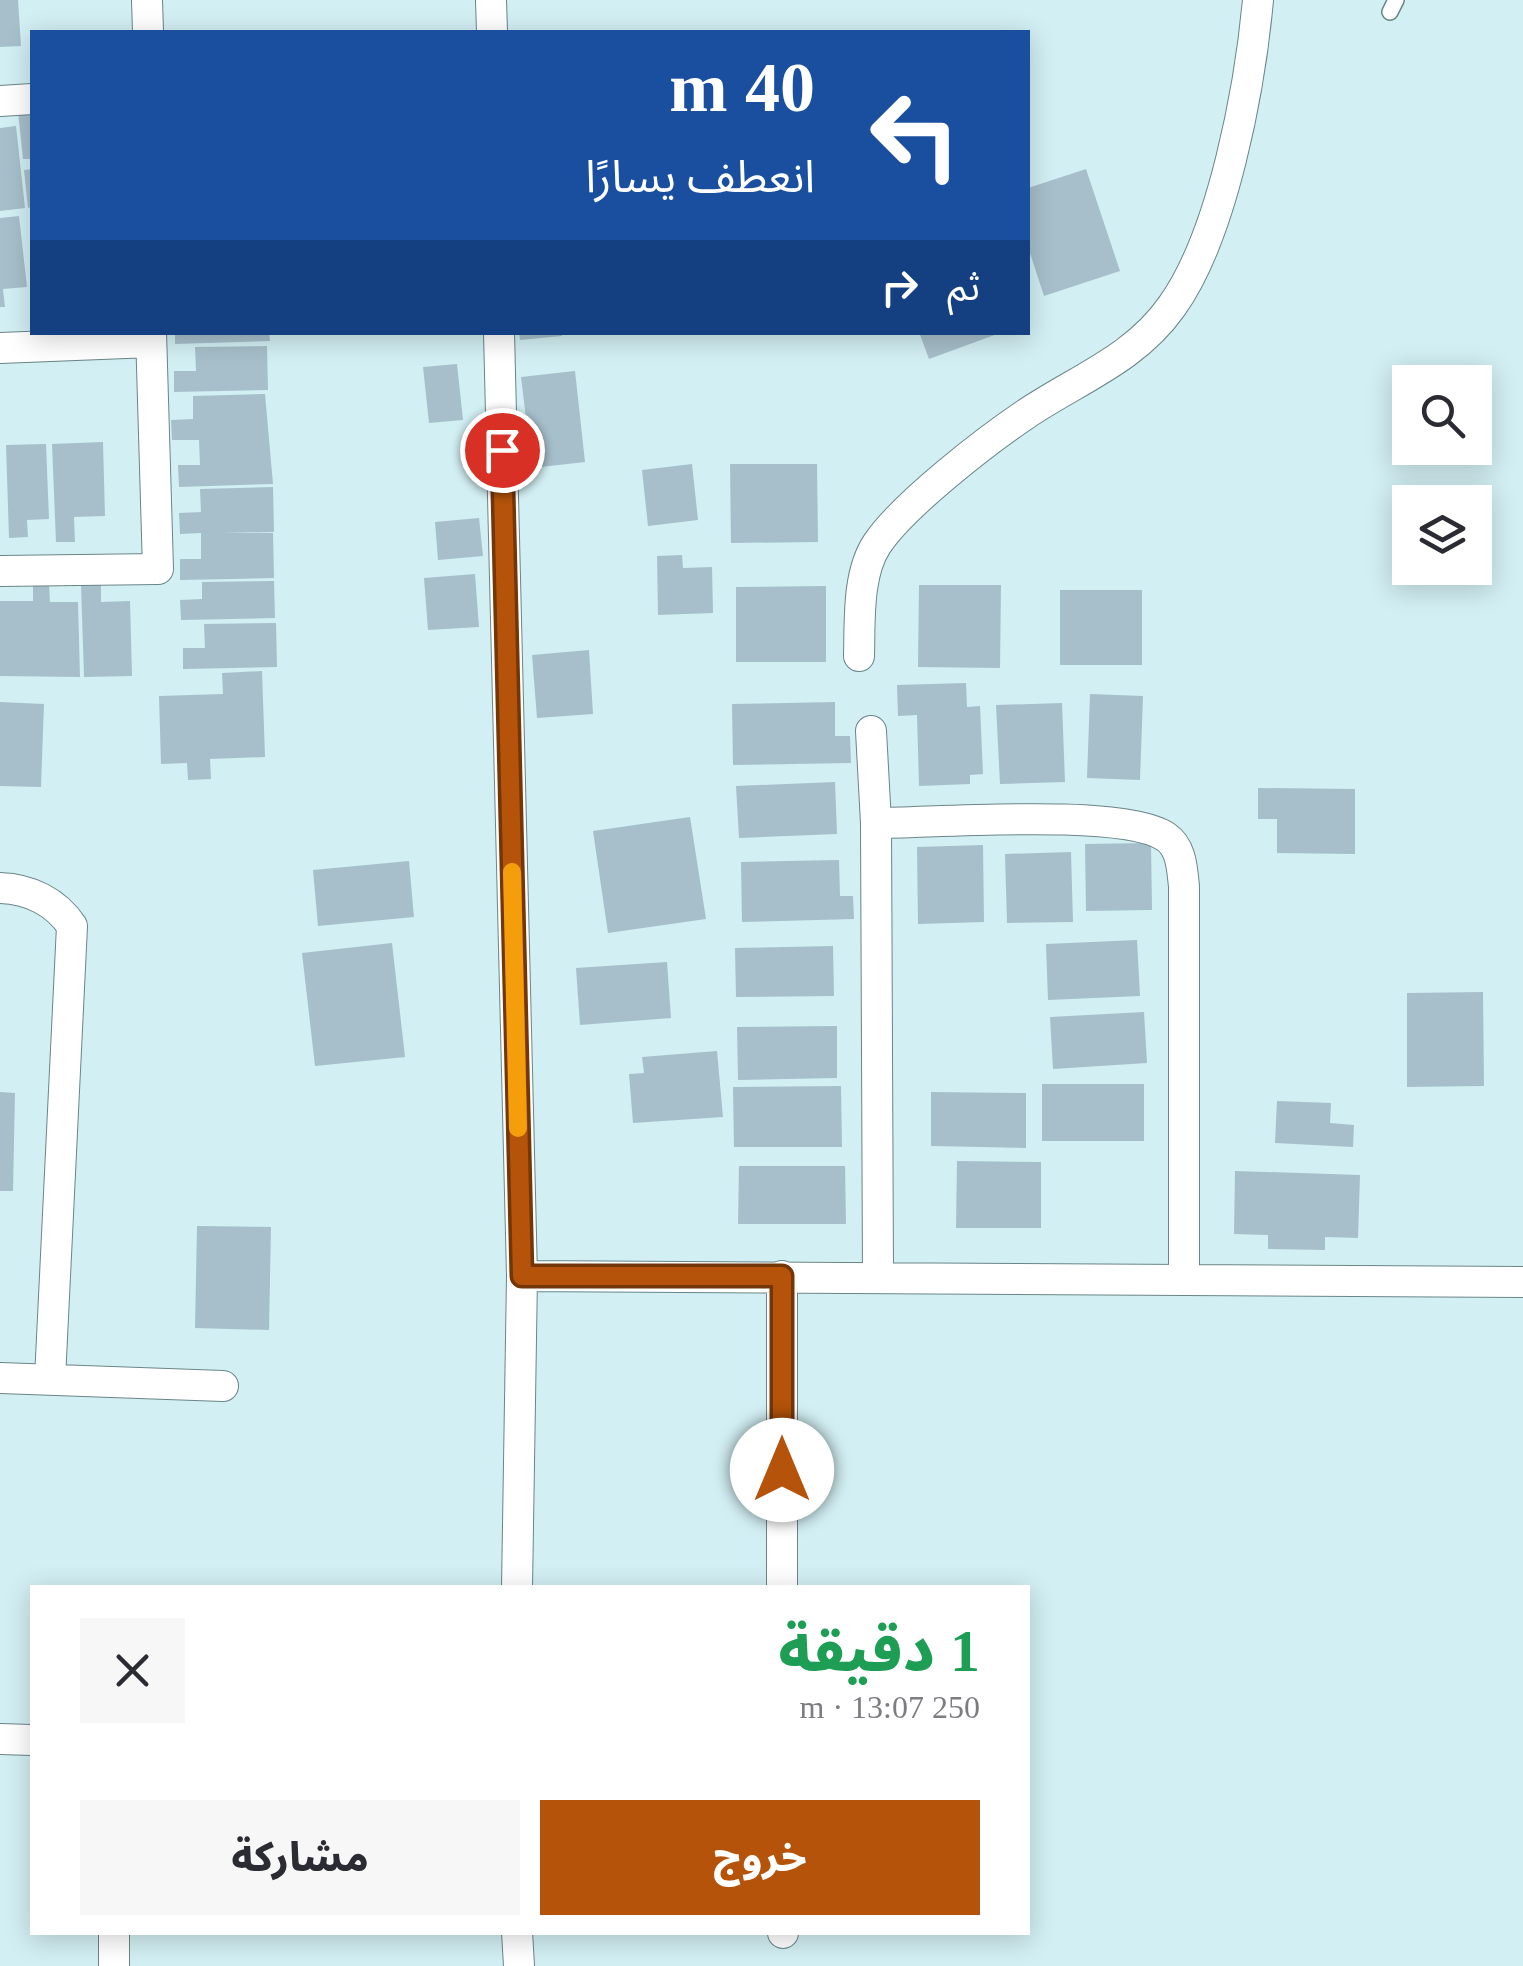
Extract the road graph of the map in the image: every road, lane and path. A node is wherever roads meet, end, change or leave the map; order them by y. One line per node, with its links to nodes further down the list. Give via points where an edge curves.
1 (146, 0): 4 (street)
2 (491, 0): 5 (street)
3 (1258, 0): 12 (street, via 1246,86 1216,204 1174,305 1140,344 990,441 876,545 861,599)
4 (148, 30)
5 (492, 30)
6 (30, 99): 7 (street)
7 (0, 101)
8 (499, 335): 16 (street)
9 (151, 337): 10 (street); 11 (street, via 158,569)
10 (0, 348)
11 (0, 571)
12 (859, 656)
13 (871, 731): 14 (street)
14 (876, 823): 18 (street); 19 (street, via 1117,822 1167,838 1179,853)
15 (0, 888): 22 (street, via 36,895 61,909 72,926)
16 (522, 1276): 17 (street); 24 (street)
17 (782, 1276): 18 (street); 25 (street)
18 (878, 1276): 19 (street)
19 (1184, 1278): 20 (street)
20 (1523, 1282)
21 (0, 1378): 22 (street)
22 (50, 1379): 23 (street)
23 (223, 1386)
24 (517, 1585)
25 (782, 1585)
26 (0, 1739): 27 (street)
27 (30, 1740)
28 (114, 1935): 30 (street)
29 (517, 1935): 31 (street)
30 (114, 1966)
31 (518, 1966)

